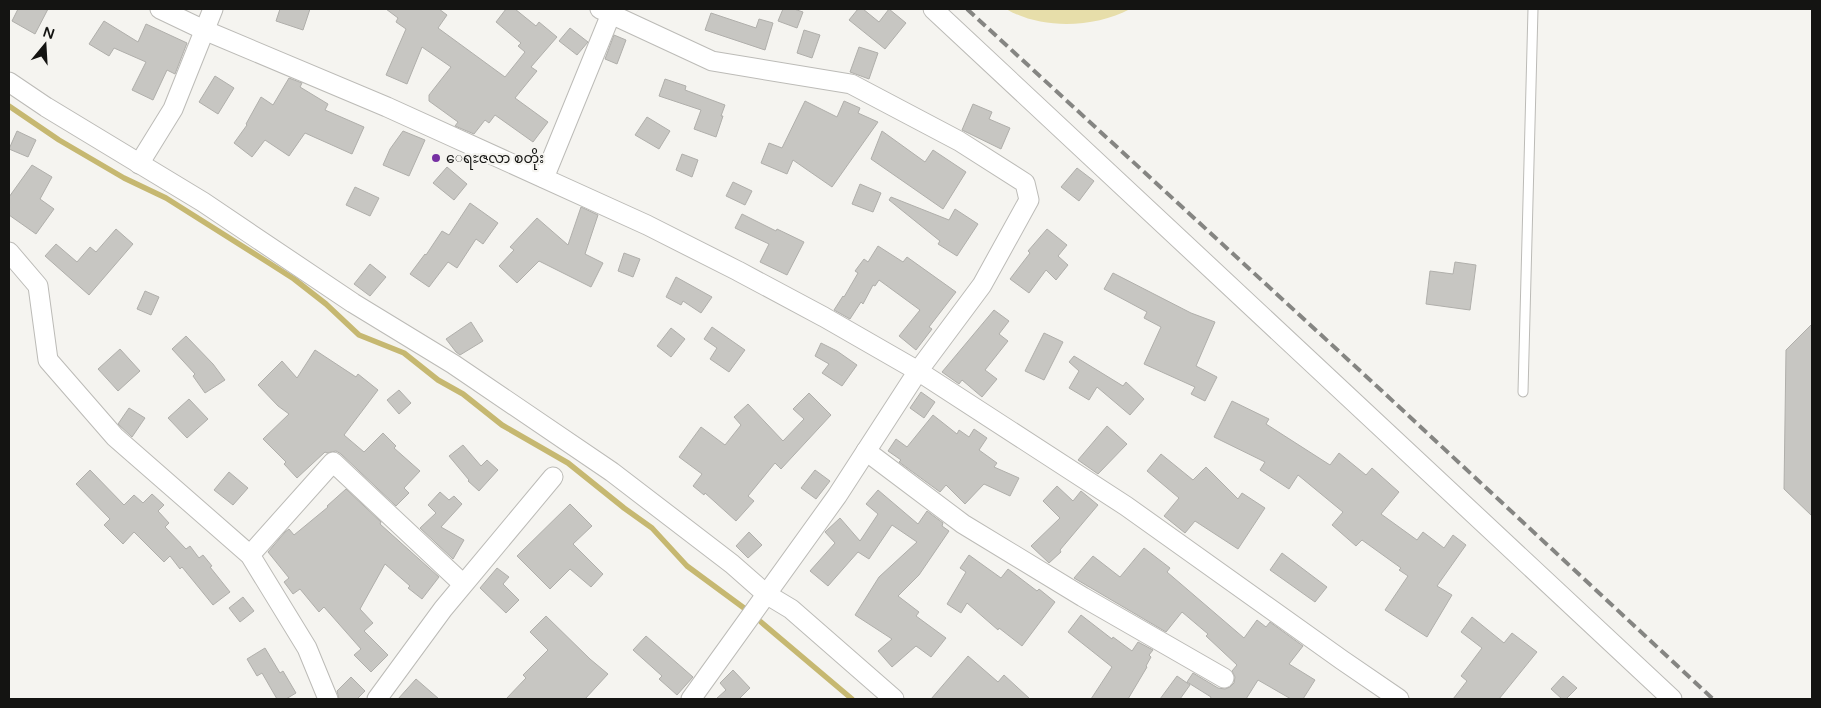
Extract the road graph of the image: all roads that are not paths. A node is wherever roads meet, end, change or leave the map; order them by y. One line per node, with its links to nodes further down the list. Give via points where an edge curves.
1 (160, 9): 6 (street)
2 (213, 9): 6 (street)
3 (933, 9): 24 (street)
4 (1533, 9): 12 (lane)
5 (608, 10): 9 (street); 11 (street, via 712,61 851,84 959,141 1025,183 1029,200 982,285)
6 (204, 30): 8 (street, via 174,109); 9 (street)
7 (9, 82): 8 (street)
8 (139, 164): 17 (street, via 453,364 612,472)
9 (544, 178): 11 (street, via 738,271)
10 (9, 252): 15 (street, via 38,286 48,360 115,437)
11 (918, 371): 13 (street); 23 (street, via 1126,506)
12 (1523, 392)
13 (866, 451): 17 (street); 18 (street, via 963,524)
14 (553, 477): 16 (street)
15 (250, 555): 16 (street, via 333,462); 19 (street, via 307,648)
16 (463, 584): 20 (street)
17 (766, 594): 21 (street); 22 (street, via 792,609)
18 (1224, 678)
19 (328, 699)
20 (376, 699)
21 (691, 699)
22 (894, 699)
23 (1399, 699)
24 (1672, 699)

